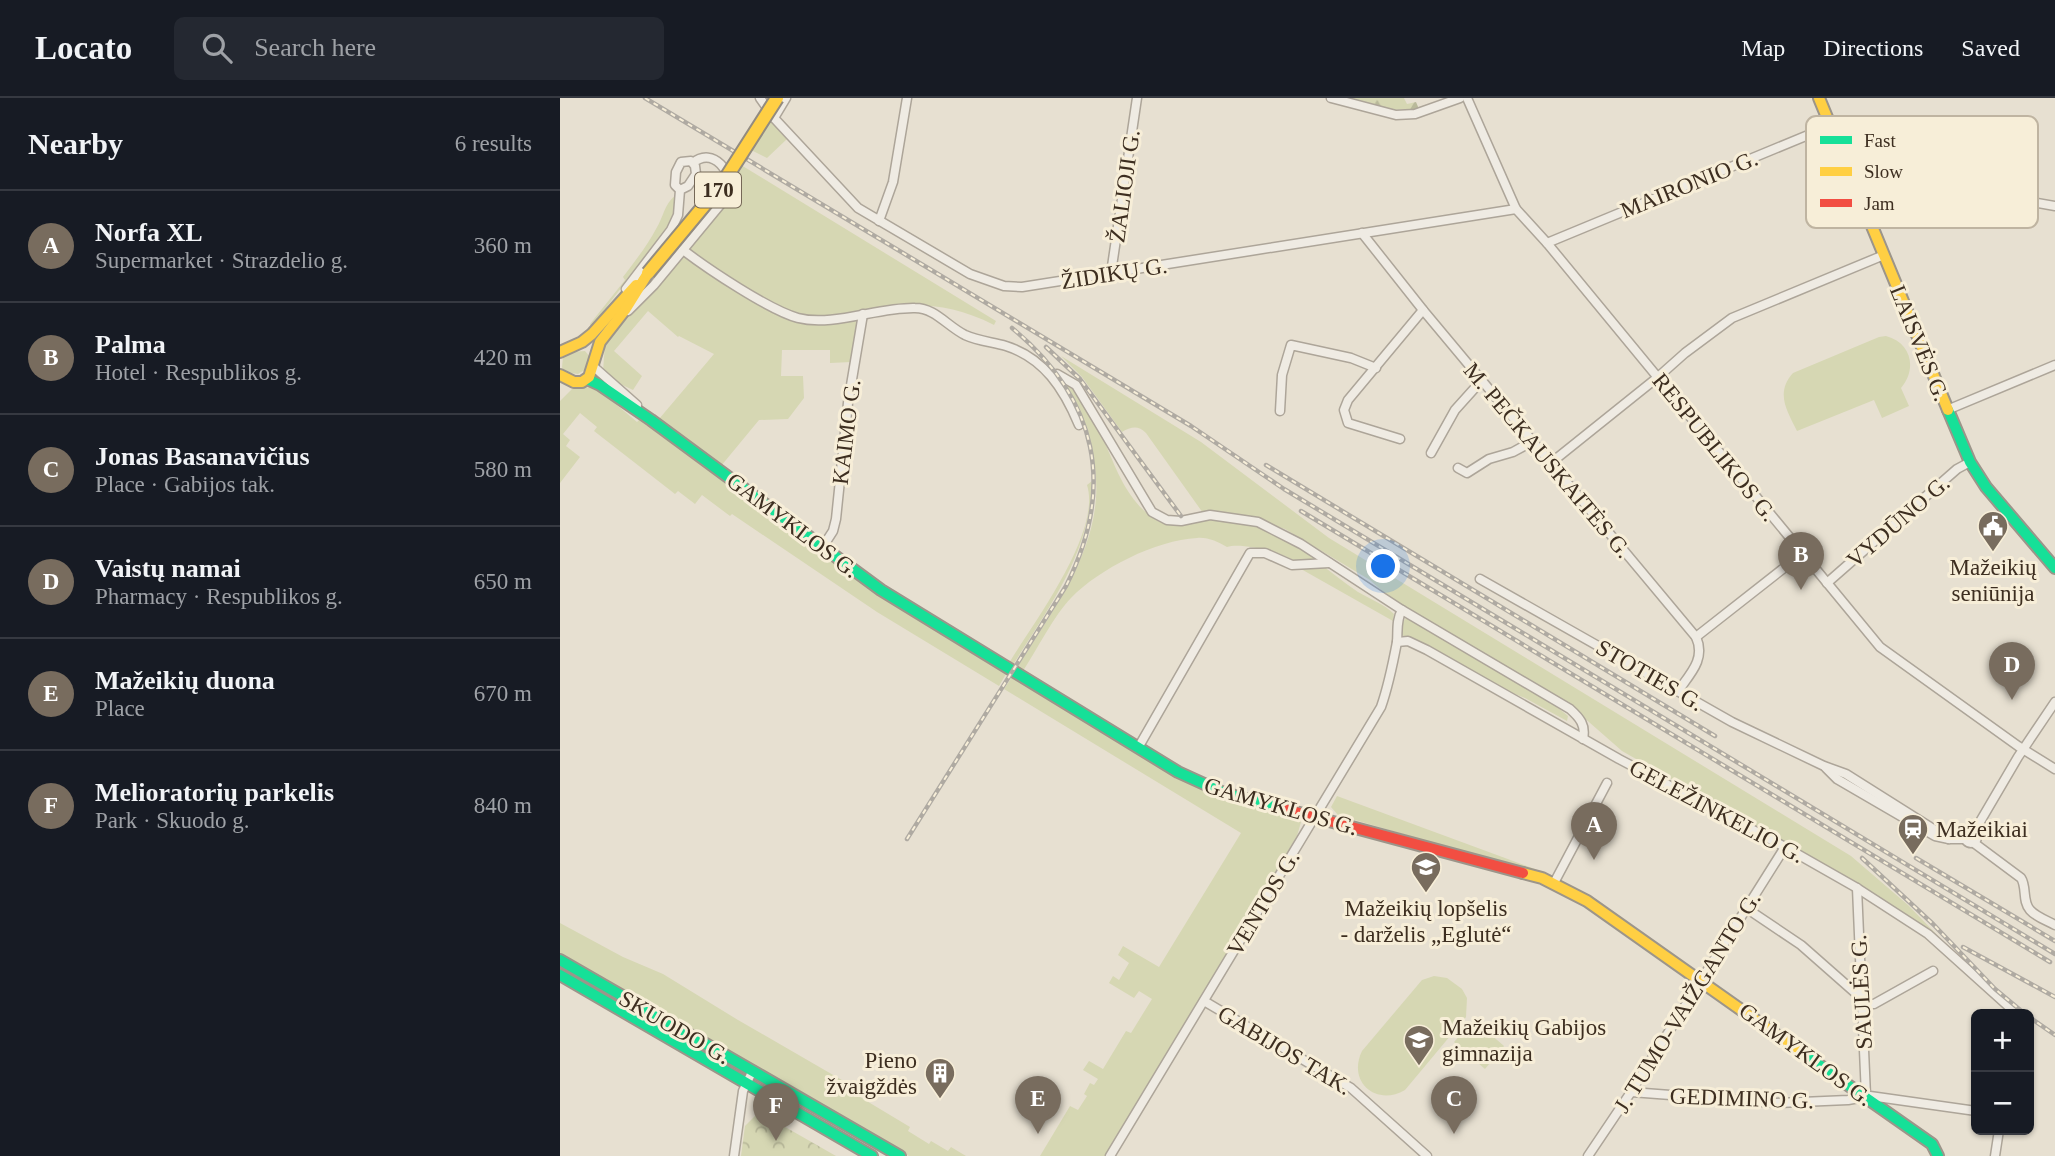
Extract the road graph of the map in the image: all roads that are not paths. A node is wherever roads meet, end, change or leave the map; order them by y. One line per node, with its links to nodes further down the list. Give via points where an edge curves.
1 (761, 98): 10 (street, ŽIDIKŲ G.)
2 (777, 98): 23 (main road, 170, bridge, via 722,184)
3 (786, 98): 10 (street)
4 (907, 98): 16 (street, via 893,182)
5 (1137, 98): 22 (street, ŽALIOJI G.)
6 (1331, 98): 7 (street, via 1396,115 1415,114)
7 (1460, 98)
8 (1467, 98): 15 (street, RESPUBLIKOS G.)
9 (1819, 98): 11 (main road, LAISVĖS G.)
10 (772, 115): 16 (street, ŽIDIKŲ G., via 858,208)
11 (1826, 116)
12 (1806, 136): 19 (street, MAIRONIO G.)
13 (693, 163): 14 (street, via 695,177); 14 (street, via 685,160 678,166 675,185); 20 (street, via 702,158 721,164 731,187 725,201)
14 (680, 190): 24 (street, via 678,215 671,230)
15 (1516, 209): 18 (street, ŽIDIKŲ G.); 19 (street, RESPUBLIKOS G.)
16 (879, 221): 22 (street, ŽIDIKŲ G., via 970,274 1004,286)
17 (1873, 228): 21 (main road, LAISVĖS G.)
18 (1362, 233): 22 (street, ŽIDIKŲ G.); 25 (street, M. PEČKAUSKAITĖS G.)
19 (1547, 243): 33 (street, RESPUBLIKOS G.)
20 (683, 250): 26 (street, via 796,317); 27 (street)
21 (1884, 255): 33 (street, via 1732,318); 38 (main road, LAISVĖS G.)
22 (1111, 273)
23 (645, 277): 24 (main road, 170); 27 (main road, 170)
24 (621, 297): 28 (main road, 170, via 587,338)
25 (1423, 310): 31 (street); 36 (street, M. PEČKAUSKAITĖS G.)
26 (863, 314): 32 (street, via 929,308 965,335 1024,352); 48 (street, KAIMO G., via 836,519)
27 (621, 317): 29 (main road, 170, via 599,344)
28 (566, 347): 29 (main road, via 588,349)
29 (594, 362): 35 (main road); 40 (street, GAMYKLOS G.)
30 (2055, 365): 38 (street)
31 (1376, 368): 39 (street, via 1291,345 1282,375); 42 (street, via 1348,400 1344,416 1348,423)
32 (1054, 377): 41 (street); 50 (street, via 1057,374 1076,385 1152,512 1167,520 1210,515 1258,522)
33 (1658, 377): 45 (street); 49 (street, RESPUBLIKOS G.)
34 (565, 378): 35 (main road); 37 (main road)
35 (587, 379): 40 (main road, GAMYKLOS G.)
36 (1482, 380): 43 (street, M. PEČKAUSKAITĖS G.); 44 (street, via 1455,410)
37 (560, 391)
38 (1947, 410): 46 (main road, LAISVĖS G.)
39 (1280, 411)
40 (651, 420): 48 (main road, GAMYKLOS G.)
41 (1079, 425)
42 (1400, 439)
43 (1533, 441): 45 (street, M. PEČKAUSKAITĖS G.); 47 (street, via 1467,473)
44 (1431, 453)
45 (1552, 462): 55 (street, M. PEČKAUSKAITĖS G.)
46 (1970, 462): 51 (main road, LAISVĖS G.); 53 (street, VYDŪNO G., via 1956,469)
47 (1458, 468)
48 (822, 548): 60 (main road, GAMYKLOS G., via 881,590)
49 (1803, 553): 53 (street, RESPUBLIKOS G.); 55 (street)
50 (1329, 563): 54 (street); 60 (street, via 1293,565 1265,553 1250,553)
51 (2055, 567)
52 (1480, 579): 57 (street, STOTIES G.)
53 (1827, 583): 61 (street, RESPUBLIKOS G., via 1880,647)
54 (1402, 610): 56 (street, VENTOS G.); 59 (street, via 1570,709 1585,729)
55 (1696, 637): 57 (street, via 1699,661)
56 (1396, 642): 59 (street, GELEŽINKELIO G., via 1408,641 1427,650); 64 (street, VENTOS G., via 1381,707)
57 (1678, 691): 65 (street, STOTIES G., via 1824,766 1837,779 1935,835)
58 (2055, 702): 61 (street)
59 (1583, 738): 66 (street, GELEŽINKELIO G.)
60 (1138, 748): 64 (main road, GAMYKLOS G., via 1207,786)
61 (2024, 748): 62 (street, RESPUBLIKOS G.); 65 (street, via 1974,832 1978,838)
62 (2055, 769)
63 (1607, 783): 67 (street)
64 (1313, 817): 67 (main road, GAMYKLOS G.); 75 (street, VENTOS G.)
65 (1970, 841): 70 (street, via 2021,877 2030,911)
66 (1784, 847): 68 (street, GELEŽINKELIO G.); 69 (street, J. TUMO-VAIŽGANTO G.)
67 (1553, 883): 74 (main road, GAMYKLOS G.)
68 (1857, 888): 76 (street, SAULĖS G.); 77 (street, GELEŽINKELIO G., via 1928,934)
69 (1746, 908): 74 (street, J. TUMO-VAIŽGANTO G.); 76 (street, via 1801,945)
70 (2055, 925)
71 (560, 960): 78 (main road, SKUODO G.)
72 (1933, 971): 76 (street, via 1874,1004)
73 (560, 975): 78 (main road, SKUODO G.)
74 (1702, 980): 79 (street, J. TUMO-VAIŽGANTO G.); 80 (main road, GAMYKLOS G.)
75 (1204, 1001): 87 (street, VENTOS G.); 88 (street, GABIJOS TAK., via 1350,1088)
76 (1862, 1001): 80 (street, SAULĖS G.)
77 (2011, 1009)
78 (750, 1077): 84 (street, via 743,1091); 85 (main road, SKUODO G.); 86 (main road, SKUODO G.)
79 (1631, 1092): 80 (street, GEDIMINO G., via 1776,1103); 89 (street, J. TUMO-VAIŽGANTO G.)
80 (1866, 1097): 81 (street, GEDIMINO G.); 83 (main road, GAMYKLOS G.)
81 (1971, 1110)
82 (1998, 1135): 90 (street)
83 (1935, 1150)
84 (734, 1156)
85 (872, 1156)
86 (900, 1156)
87 (1110, 1156)
88 (1427, 1156)
89 (1588, 1156)
90 (1995, 1156)

